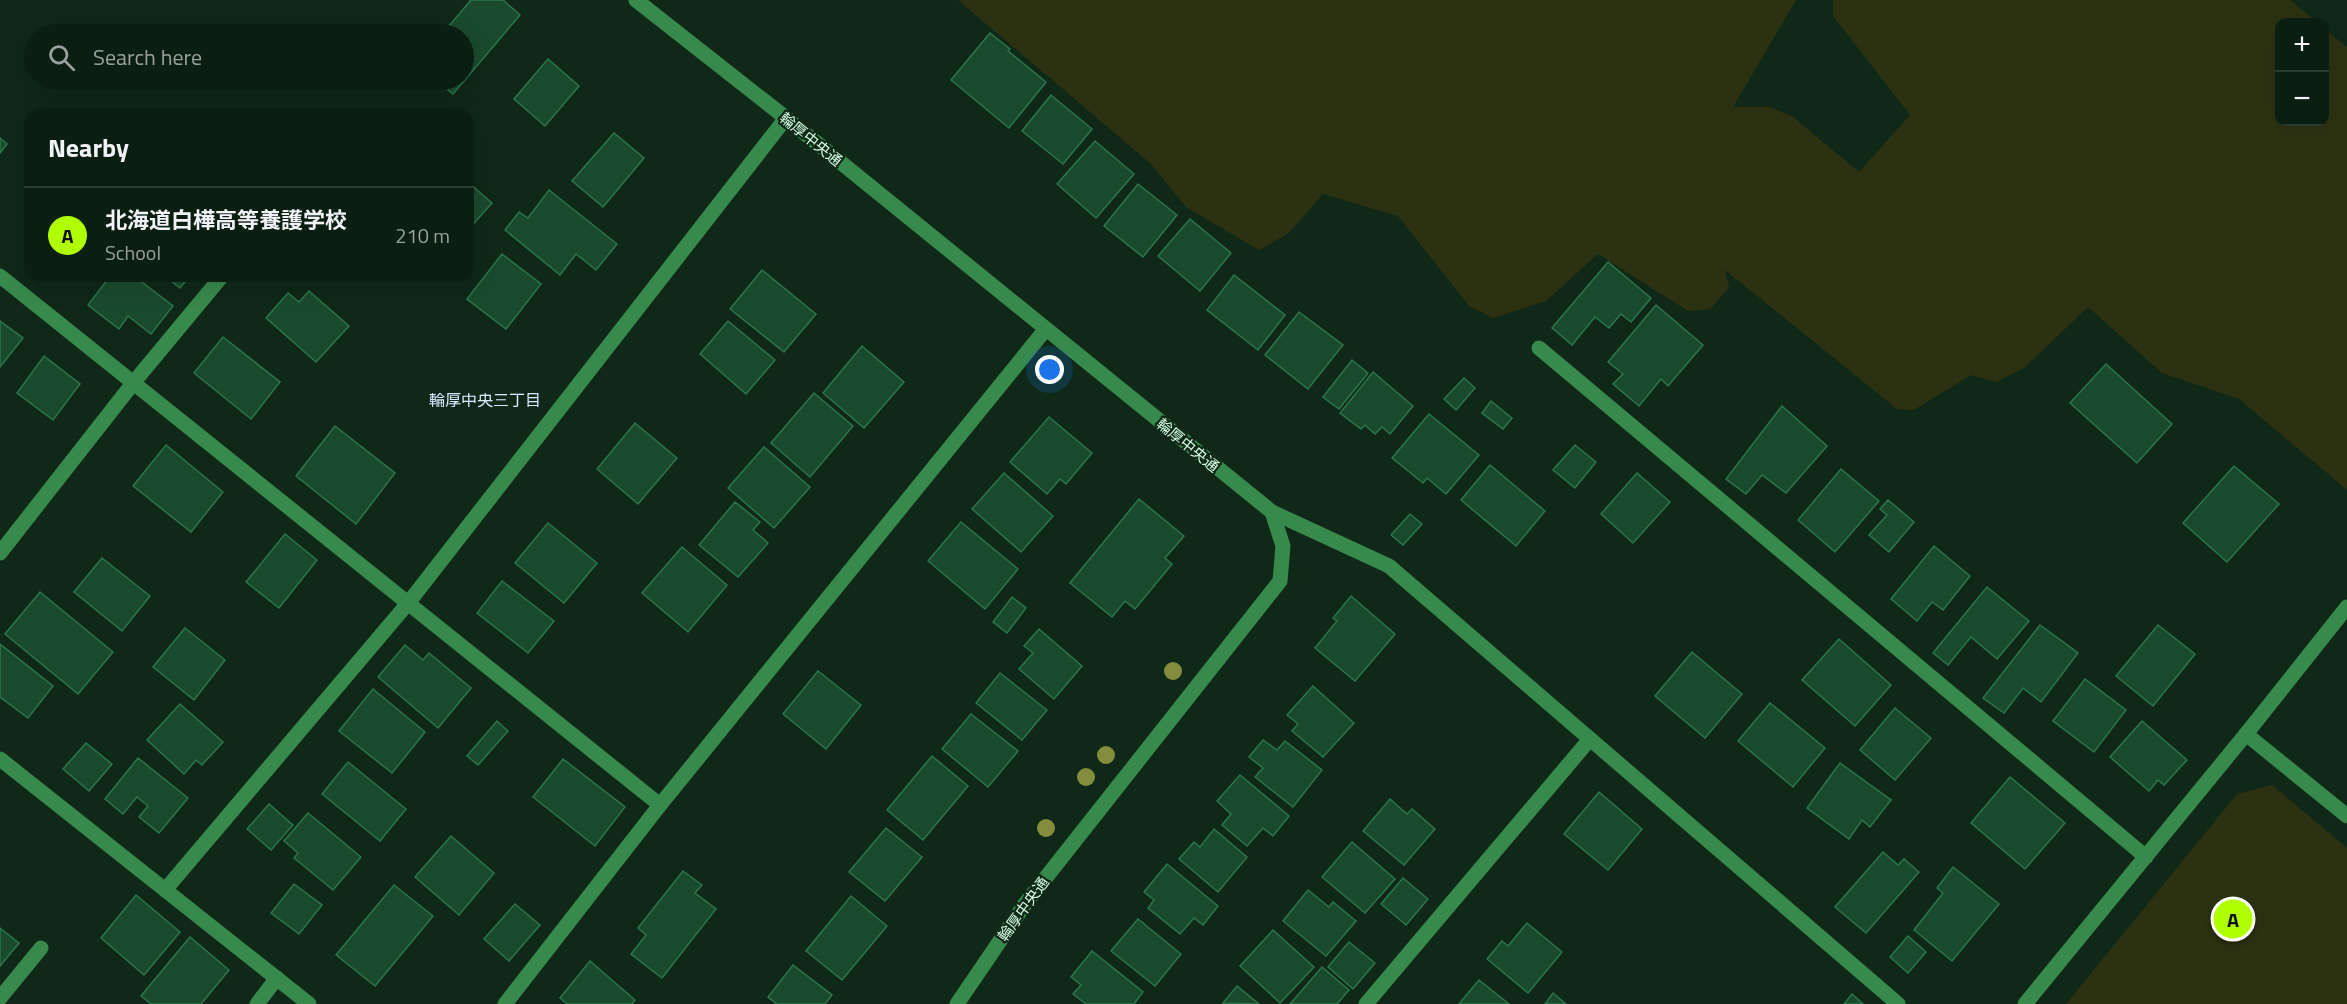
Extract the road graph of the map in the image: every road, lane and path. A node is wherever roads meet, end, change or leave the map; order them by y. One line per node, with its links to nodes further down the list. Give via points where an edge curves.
1 (636, 0): 2 (street, 輪厚中央通)
2 (786, 118): 5 (street, 輪厚中央通); 10 (street)
3 (0, 276): 7 (street)
4 (217, 282): 7 (street)
5 (1046, 330): 8 (street, 輪厚中央通); 15 (street)
6 (1539, 348): 17 (street)
7 (134, 382): 9 (street); 10 (street)
8 (1272, 512): 13 (street, via 1389,566); 25 (street, 輪厚中央通, via 1283,546 1280,581 1025,904)
9 (0, 553)
10 (409, 602): 15 (street); 18 (street)
11 (2347, 607): 12 (street)
12 (2246, 734): 16 (street); 17 (street)
13 (1590, 739): 26 (street); 27 (street)
14 (0, 759): 18 (street)
15 (660, 805): 24 (street)
16 (2347, 816)
17 (2146, 857): 28 (street)
18 (165, 890): 20 (street)
19 (41, 948): 21 (street)
20 (277, 978): 22 (street); 23 (street)
21 (0, 998)
22 (257, 1004)
23 (309, 1004)
24 (505, 1004)
25 (957, 1004)
26 (1366, 1004)
27 (1898, 1004)
28 (2025, 1004)

